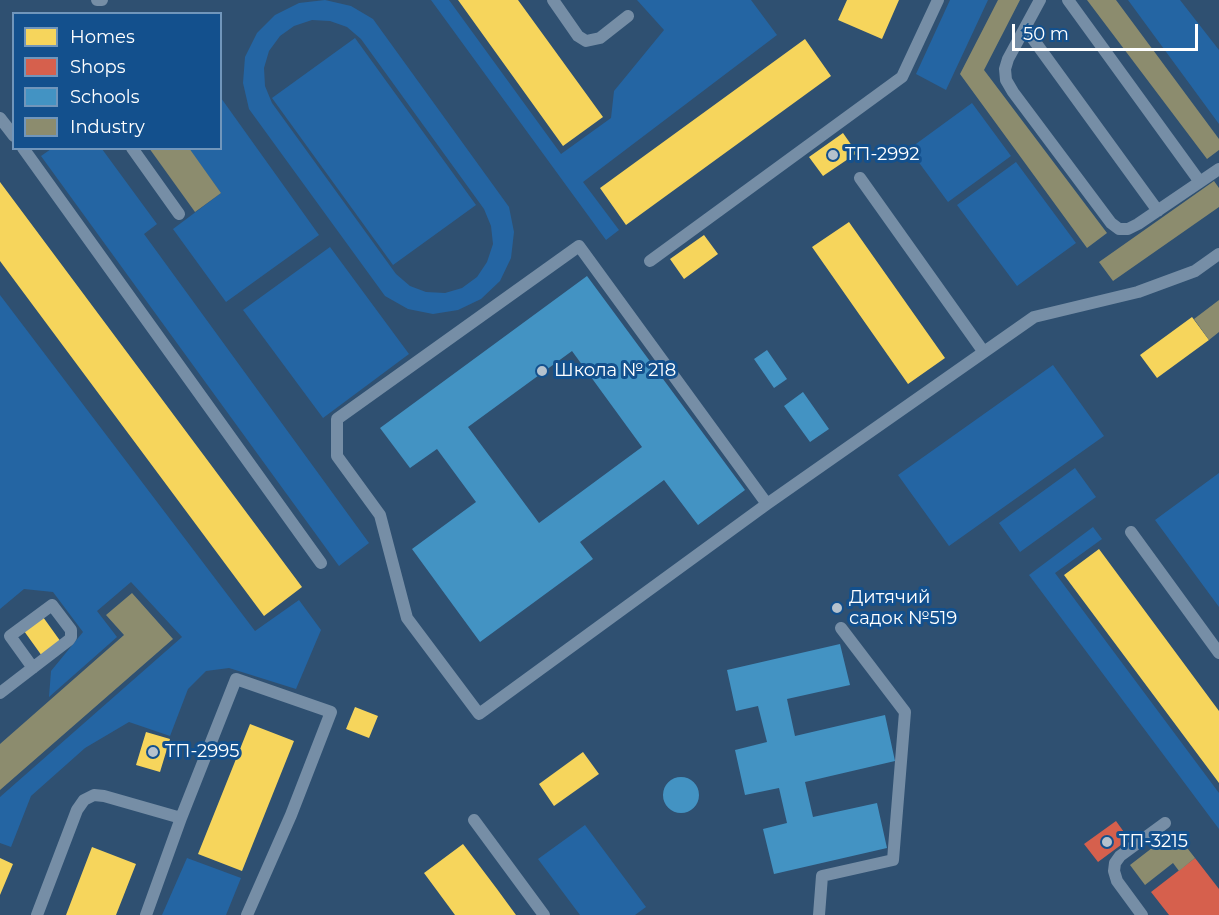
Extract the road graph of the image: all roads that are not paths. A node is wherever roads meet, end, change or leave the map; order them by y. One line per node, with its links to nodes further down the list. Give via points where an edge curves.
1 (553, 0): 5 (lane, via 578,36 586,41 600,38)
2 (938, 0): 17 (lane, via 902,77)
3 (1040, 0): 6 (lane)
4 (1068, 0): 13 (lane)
5 (628, 16)
6 (1025, 28): 14 (lane); 14 (lane, via 1005,69 1013,92 1111,223 1128,229)
7 (0, 118): 8 (lane)
8 (12, 133)
9 (25, 150): 21 (lane)
10 (133, 150): 15 (lane)
11 (1219, 169): 13 (lane)
12 (860, 178): 18 (lane)
13 (1200, 182): 14 (lane)
14 (1158, 211)
15 (178, 214)
16 (1219, 254): 18 (lane, via 1195,271 1138,292 1034,317)
17 (650, 261)
18 (983, 351): 19 (lane)
19 (766, 504): 19 (lane, via 579,246 337,419 337,456 380,515 407,618 479,714)
20 (1131, 532): 23 (lane)
21 (321, 563)
22 (841, 628): 33 (lane, via 905,712 893,860 822,876)
23 (1219, 653)
24 (33, 668): 24 (lane, via 71,637 71,630 52,605 10,636); 25 (lane)
25 (0, 693)
26 (181, 818): 29 (lane, via 104,796 84,800); 30 (lane); 31 (lane, via 236,679 331,712)
27 (474, 820): 32 (lane)
28 (1165, 823): 34 (lane, via 1114,863 1117,880)
29 (37, 915)
30 (146, 915)
31 (247, 915)
32 (544, 915)
33 (819, 915)
34 (1142, 915)

